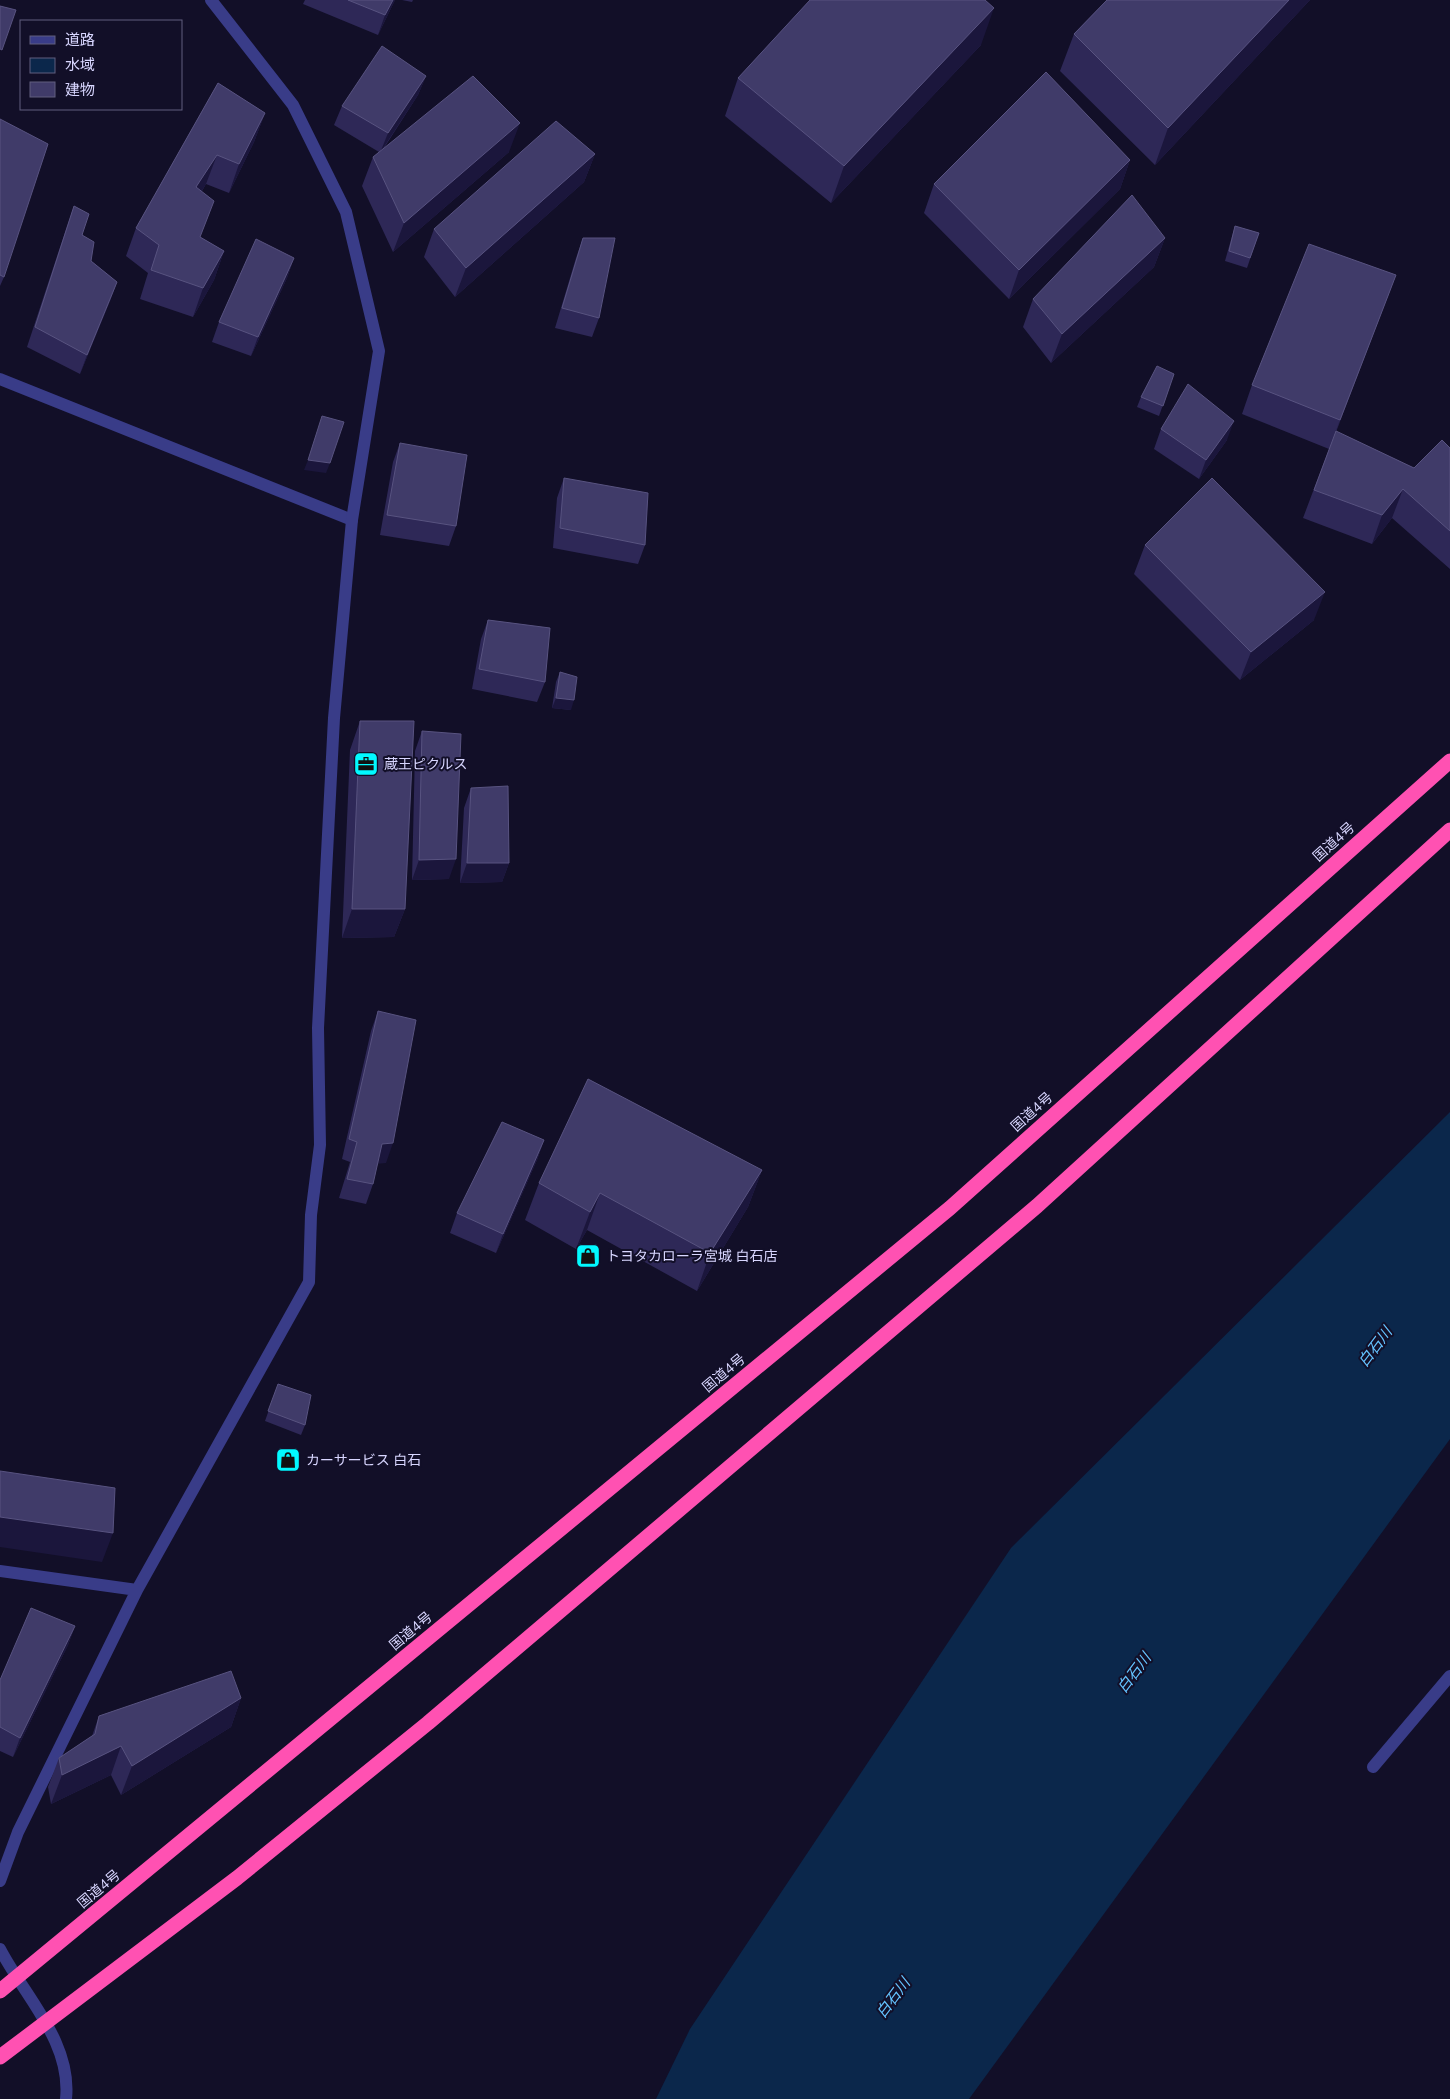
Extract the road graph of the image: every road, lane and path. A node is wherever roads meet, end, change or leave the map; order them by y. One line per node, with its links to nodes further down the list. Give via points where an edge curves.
1 (211, 0): 3 (street, via 293,105 346,212 379,351)
2 (0, 379): 3 (street)
3 (352, 520): 7 (street, via 333,738 318,1028 320,1145 311,1215 309,1282)
4 (1450, 761): 12 (highway, 国道4号, via 950,1208)
5 (1450, 830): 14 (highway, via 1037,1206 680,1510 421,1729 237,1878)
6 (0, 1571): 7 (street)
7 (137, 1590): 10 (street, via 18,1832)
8 (1450, 1676): 9 (street)
9 (1373, 1767)
10 (0, 1881)
11 (0, 1949): 12 (street)
12 (17, 1978): 13 (highway, 国道4号); 14 (street)
13 (0, 1990)
14 (44, 2023): 15 (highway); 16 (street, via 61,2050 68,2086)
15 (0, 2057)
16 (66, 2099)

